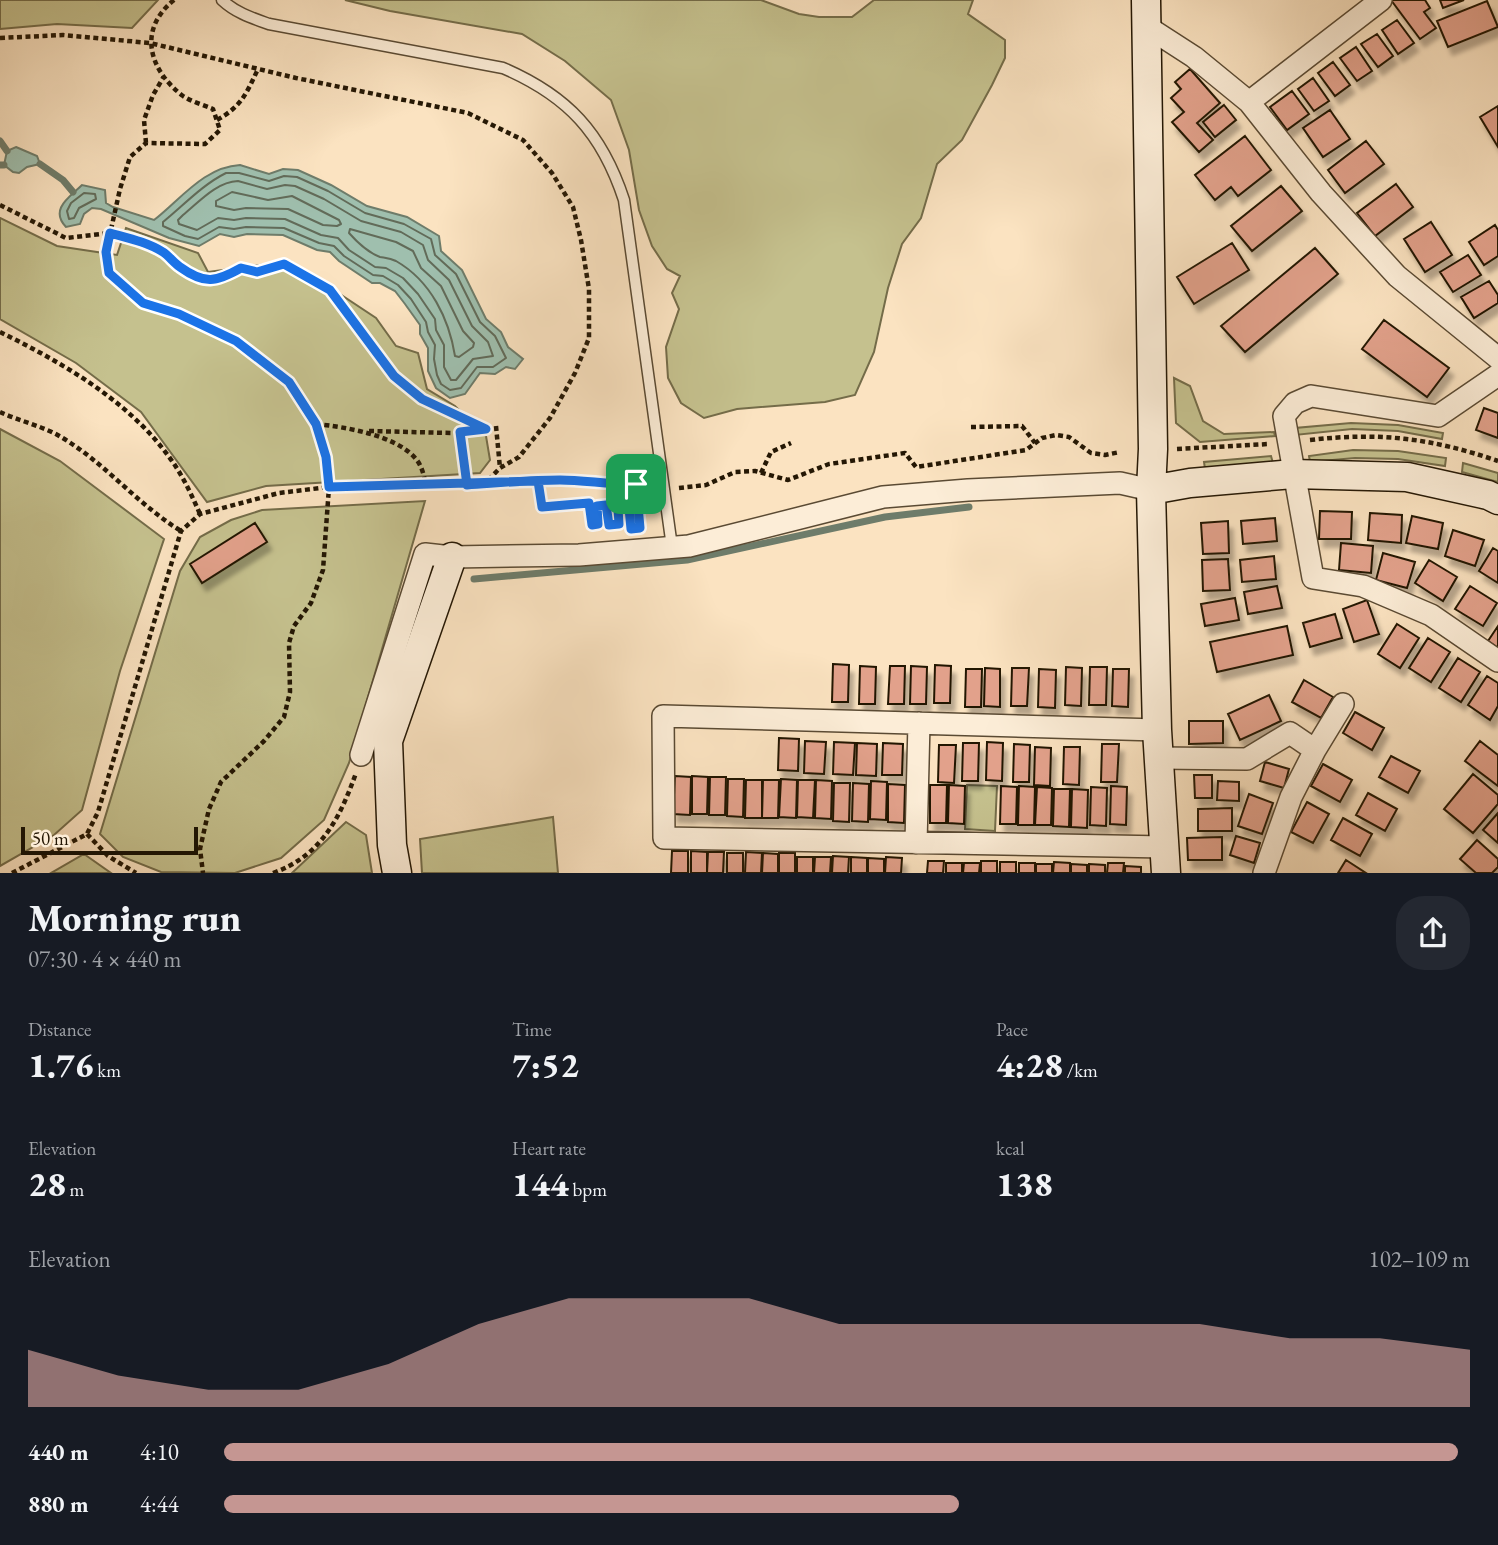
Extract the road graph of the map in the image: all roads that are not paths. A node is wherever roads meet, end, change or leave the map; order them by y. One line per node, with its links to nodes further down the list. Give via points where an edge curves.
1 (222, 0): 10 (lane, via 246,16 270,24 503,68 539,85 575,112 614,170 624,200)
2 (1381, 0): 4 (street)
3 (1146, 13): 4 (street); 8 (street)
4 (1249, 102): 5 (street, via 1321,193 1397,276)
5 (1498, 358)
6 (1498, 375): 7 (street, via 1438,416 1311,396 1295,403 1284,416)
7 (1293, 474): 8 (street); 9 (street, via 1407,477); 12 (street, via 1312,578 1363,586 1431,615)
8 (1151, 490): 10 (street, via 1120,483 883,497); 15 (street)
9 (1498, 500)
10 (672, 547): 11 (street, via 579,555)
11 (452, 557): 17 (street, via 425,554); 20 (street, via 388,741)
12 (1498, 660)
13 (1343, 704): 16 (street)
14 (919, 723): 15 (street); 18 (street); 18 (street, via 663,716 664,838)
15 (1158, 744): 16 (street, via 1247,759 1290,733); 19 (street)
16 (1315, 750): 21 (street, via 1291,797)
17 (361, 755)
18 (916, 843): 19 (street)
19 (1170, 866)
20 (397, 873)
21 (1264, 873)

